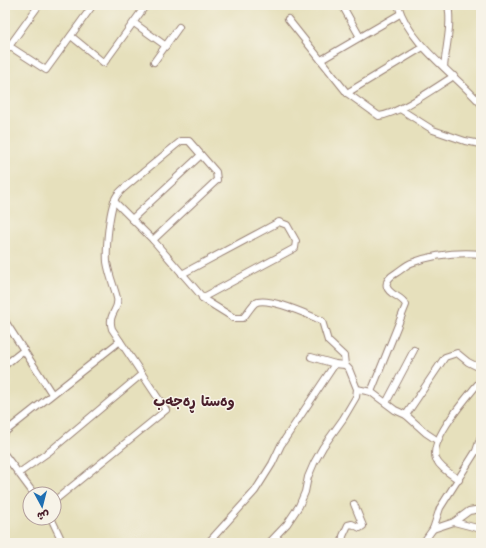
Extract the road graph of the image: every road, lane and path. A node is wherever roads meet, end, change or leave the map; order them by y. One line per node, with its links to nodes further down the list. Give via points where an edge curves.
1 (38, 5): 13 (street)
2 (93, 5): 11 (street)
3 (146, 5): 9 (street)
4 (342, 5): 12 (street)
5 (398, 5): 7 (street)
6 (448, 5): 19 (street, via 450,13)
7 (400, 14): 12 (street); 15 (street)
8 (288, 19): 17 (street)
9 (134, 23): 11 (street, via 104,63); 14 (street)
10 (178, 27): 14 (street)
11 (71, 36): 13 (street, via 46,70)
12 (360, 37): 17 (street)
13 (9, 46): 16 (street)
14 (166, 46): 18 (street)
15 (423, 47): 19 (street); 21 (street)
16 (5, 52)
17 (321, 60): 21 (street)
18 (154, 62)
19 (444, 67): 20 (street)
20 (454, 76): 22 (street); 23 (street)
21 (347, 93): 23 (street, via 379,116)
22 (481, 104)
23 (400, 109): 24 (street, via 433,130)
24 (481, 144)
25 (200, 154): 26 (street, via 189,142 181,141 117,195); 27 (street); 28 (street, via 216,172 217,180)
26 (114, 201): 27 (street); 34 (street, via 107,243 107,262 118,300 110,322)
27 (132, 220): 28 (street)
28 (153, 240): 30 (street)
29 (481, 254): 45 (street, via 439,256 410,263 390,276 386,287 389,292 404,300 406,306)
30 (182, 274): 31 (street); 31 (street, via 279,222 287,224 296,241 295,248)
31 (202, 298): 40 (street, via 234,318 243,318 254,304 259,302 268,302 316,318 322,321 328,341 344,356)
32 (5, 321): 33 (street)
33 (7, 329): 35 (street)
34 (120, 341): 42 (street); 46 (street)
35 (24, 350): 39 (street); 46 (street)
36 (414, 350): 47 (street)
37 (311, 357): 38 (street)
38 (335, 364): 40 (street); 65 (street, via 255,491)
39 (5, 365)
40 (345, 366): 44 (street, via 349,369)
41 (481, 367): 48 (street, via 468,362 457,353 445,357)
42 (142, 374): 53 (street, via 50,451); 56 (street, via 166,410)
43 (481, 380): 51 (street, via 445,427)
44 (357, 389): 45 (street); 63 (street, via 356,397 314,463 299,506)
45 (371, 392): 47 (street)
46 (52, 394): 49 (street)
47 (386, 403): 48 (street)
48 (406, 415): 51 (street)
49 (5, 432)
50 (481, 436): 54 (street, via 476,451)
51 (438, 441): 54 (street, via 435,447 436,459 445,470)
52 (5, 455): 53 (street)
53 (19, 473): 55 (street)
54 (459, 480): 61 (street, via 440,508)
55 (28, 486)
56 (62, 494)
57 (354, 504): 68 (street, via 363,526 360,528 348,525)
58 (481, 509): 59 (street, via 469,511)
59 (454, 522): 61 (street); 62 (street)
60 (55, 526): 64 (street)
61 (433, 529): 69 (street)
62 (481, 529)
63 (276, 537): 66 (street); 67 (street)
64 (60, 543)
65 (208, 543)
66 (269, 543)
67 (284, 543)
68 (342, 543)
69 (423, 543)

